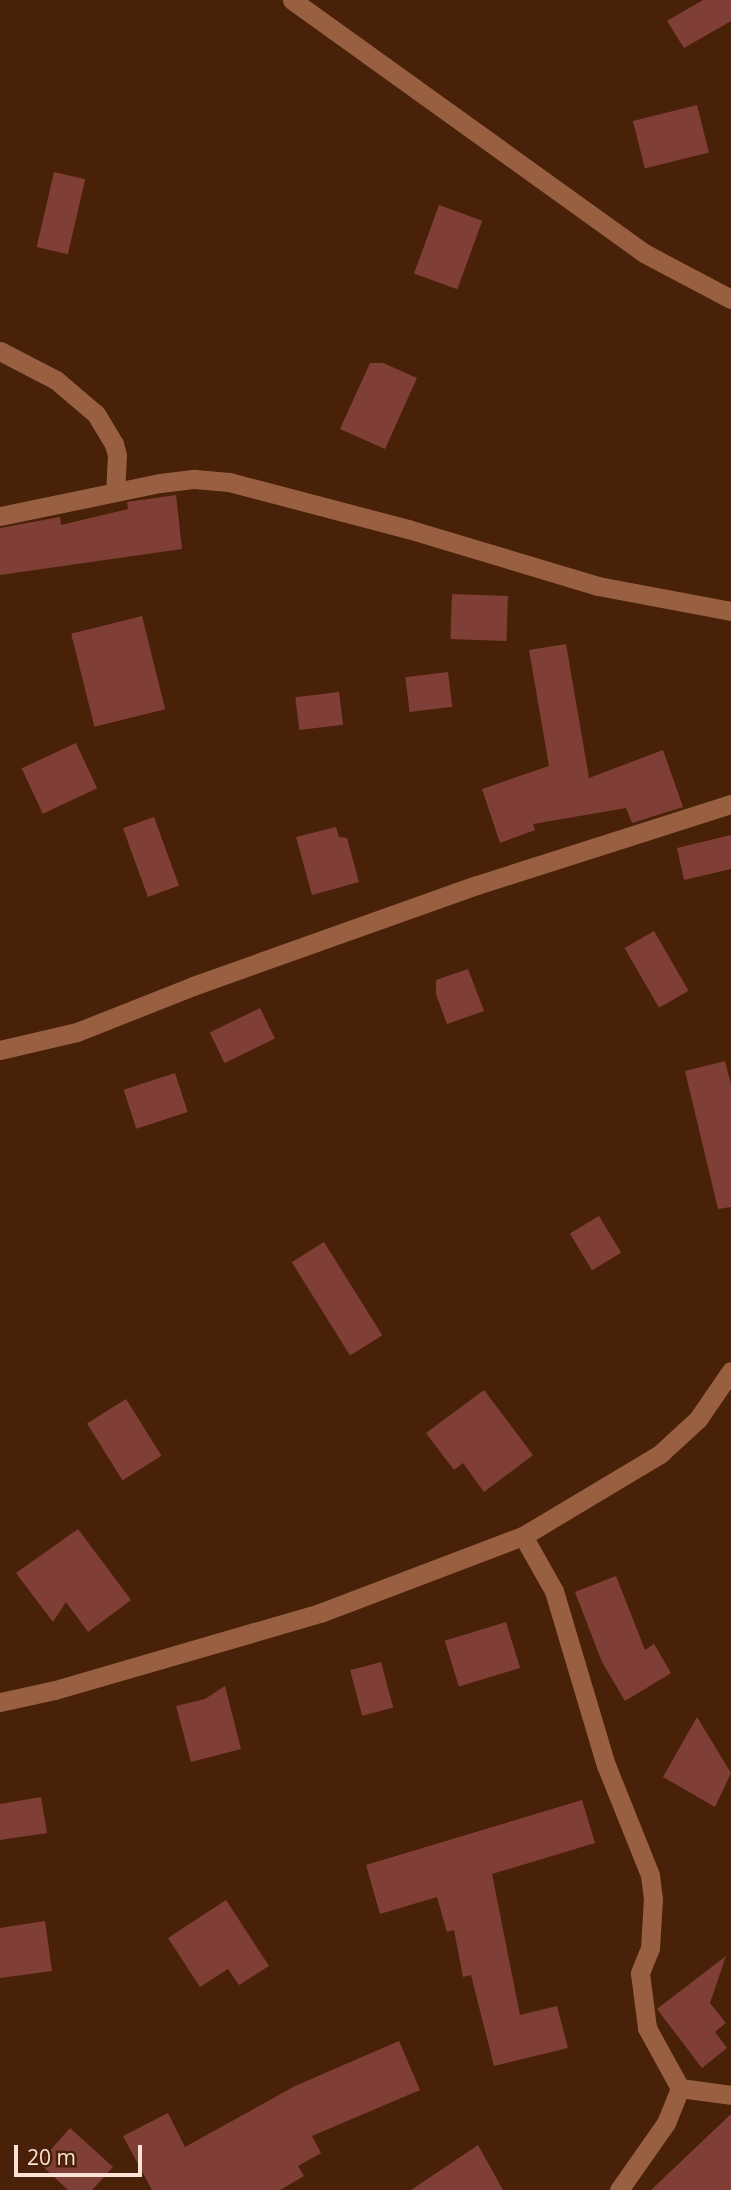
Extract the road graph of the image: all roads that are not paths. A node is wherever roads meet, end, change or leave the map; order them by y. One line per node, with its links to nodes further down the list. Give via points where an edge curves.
1 (292, 0): 2 (street, via 644,253)
2 (731, 299)
3 (0, 351): 4 (street, via 56,380 96,414 117,455)
4 (115, 492): 5 (street); 6 (street, via 195,479 229,482 598,586)
5 (0, 516)
6 (731, 611)
7 (731, 804): 8 (street, via 477,885 77,1032)
8 (0, 1050)
9 (731, 1371): 10 (street, via 698,1419 660,1454)
10 (523, 1536): 11 (street, via 320,1613); 12 (street, via 554,1591 606,1765 650,1875 650,1948 640,1973 640,1995 646,2028)
11 (0, 1702)
12 (680, 2088): 13 (street); 14 (street, via 666,2123)
13 (731, 2095)
14 (620, 2190)

